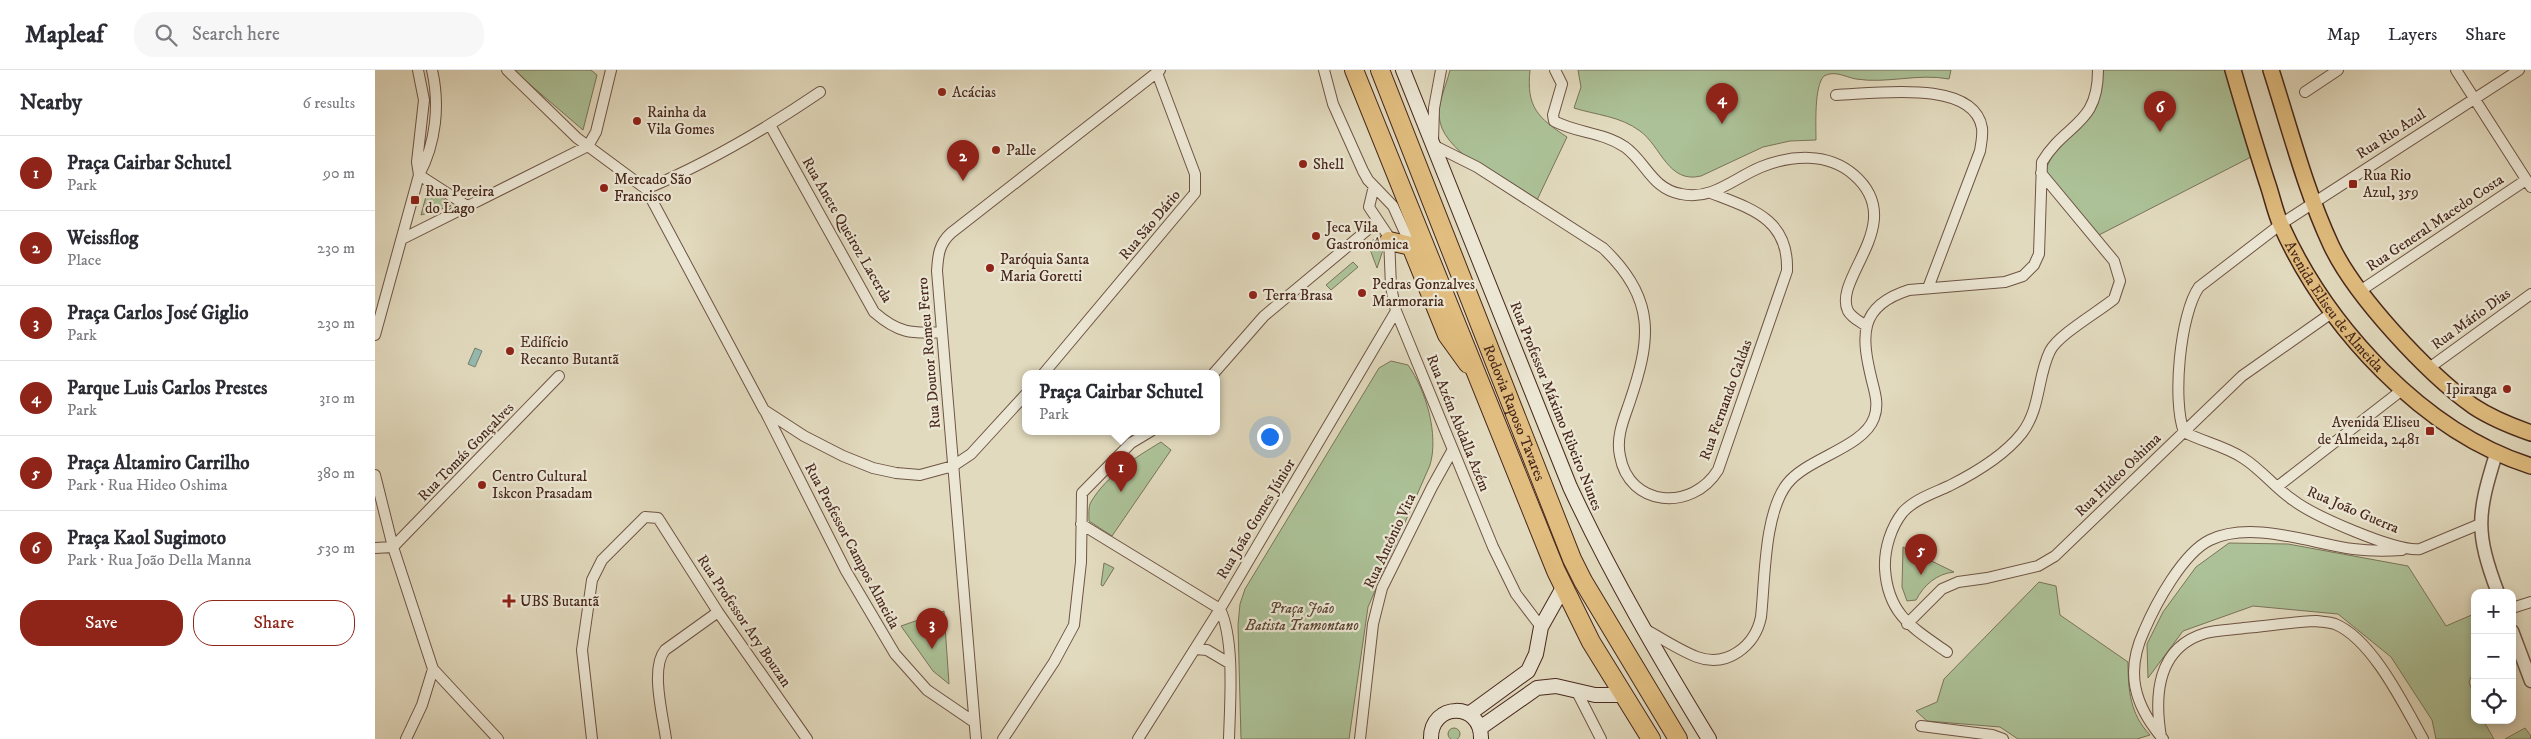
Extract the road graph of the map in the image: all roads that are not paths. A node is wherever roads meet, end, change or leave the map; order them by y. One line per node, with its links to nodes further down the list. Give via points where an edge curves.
1 (418, 70): 26 (street, via 424,100 417,162)
2 (432, 70): 26 (street, via 436,111 428,158)
3 (507, 70): 24 (street)
4 (611, 70): 24 (street, via 596,132)
5 (1324, 70): 28 (street, via 1333,104 1363,171)
6 (1355, 70): 49 (highway, Rodovia Raposo Tavares)
7 (1380, 70): 103 (highway, Rodovia Raposo Tavares, via 1572,559)
8 (1403, 70): 23 (main road, Rua Professor Máximo Ribeiro Nunes)
9 (1441, 70): 23 (street, via 1434,108)
10 (1555, 70): 30 (street, via 1562,84 1554,121 1617,142 1634,154 1657,185 1690,196)
11 (2098, 70): 25 (street, via 2097,89 2090,111 2048,152 2042,162)
12 (2233, 70): 34 (main road, Avenida Eliseu de Almeida)
13 (2271, 70): 31 (main road, Avenida Eliseu de Almeida)
14 (2338, 70): 19 (street)
15 (2456, 70): 21 (street)
16 (2519, 70): 21 (street, Rua Rio Azul)
17 (1159, 72): 44 (street, Rua Doutor Romeu Ferro, via 944,240 939,249 937,271); 47 (street, Rua São Dário, via 1195,174 1195,193)
18 (820, 92): 22 (street)
19 (2305, 92)
20 (1836, 95): 38 (street, via 1935,93 1962,102 1979,118 1982,128 1980,151)
21 (2475, 98): 27 (street); 31 (street, Rua Rio Azul)
22 (771, 125): 29 (street, via 684,173); 44 (street, Rua Anete Queiroz Lacerda, via 874,312 890,325 909,333)
23 (1433, 144): 30 (street, Rua Fernando Caldas, via 1477,167 1588,238 1618,262 1630,278 1644,318 1646,348 1622,424 1618,450 1627,475 1639,488 1660,498 1675,499 1698,492 1718,470 1787,272 1786,248 1774,225 1753,210); 76 (main road, Rua Professor Máximo Ribeiro Nunes, via 1570,487)
24 (588, 146): 29 (street); 32 (street)
25 (2041, 173): 38 (street, via 2041,242 2034,265 2023,276 2005,282); 74 (street, via 2114,261 2120,281 2118,292 2115,299 2056,341 2045,363 2036,407 2022,433 1979,470 1917,501 1904,511 1895,525 1885,563 1886,586 1893,604)
26 (419, 175): 32 (street); 35 (street)
27 (2529, 184): 39 (street, Rua General Macedo Costa)
28 (1374, 186): 33 (street, Rua Azém Abdalla Azém, via 1369,207); 37 (street, via 1393,206)
29 (646, 189): 53 (street, Rua Professor Campos Almeida)
30 (1711, 193): 43 (street, via 1760,167 1782,160 1820,158 1845,168 1855,176 1870,197 1873,223 1869,243 1848,288 1846,303 1854,318)
31 (2314, 202): 34 (street, Rua Rio Azul); 39 (main road, Avenida Eliseu de Almeida, via 2332,247)
32 (467, 206): 35 (street)
33 (1378, 221): 36 (street, Rua Azém Abdalla Azém); 48 (street, via 1264,316)
34 (2281, 224): 42 (main road, Avenida Eliseu de Almeida, via 2307,274); 54 (street, via 2212,274 2191,298 2186,314 2178,401)
35 (402, 239): 45 (street)
36 (1389, 241): 37 (highway); 41 (street, Rua Azém Abdalla Azém, via 1390,278)
37 (1411, 246): 49 (highway, via 1447,334)
38 (1928, 288): 43 (street, via 1909,290 1886,299)
39 (2360, 292): 46 (main road, Avenida Eliseu de Almeida)
40 (2531, 294): 46 (street, Rua Mário Dias)
41 (1397, 312): 57 (street, Rua Azém Abdalla Azém); 72 (street, Rua João Gomes Júnior)
42 (2333, 312): 51 (main road, Avenida Eliseu de Almeida); 54 (street, Rua Hideo Oshima, via 2242,376)
43 (1865, 325): 76 (street, via 1865,346 1876,399 1874,419 1855,438 1800,471 1778,498 1770,532 1761,617 1750,642 1741,651 1710,660)
44 (942, 332): 59 (street, Rua Doutor Romeu Ferro)
45 (375, 335)
46 (2429, 368): 55 (main road, Avenida Eliseu de Almeida, via 2473,405 2502,422)
47 (1047, 370)
48 (1217, 370)
49 (1479, 375): 68 (highway, Rodovia Raposo Tavares, via 1512,465)
50 (559, 376): 66 (street, Rua Tomás Gonçalves)
51 (2402, 390): 58 (main road, Avenida Eliseu de Almeida, via 2438,419); 62 (street)
52 (1022, 399): 59 (street, via 989,438)
53 (764, 410): 59 (street, via 805,436 873,468 896,474 920,475); 86 (street, Rua Professor Campos Almeida, via 846,571 895,654 927,690)
54 (2184, 432): 62 (street, Rua João Guerra, via 2230,450); 74 (street, Rua Hideo Oshima, via 2055,556 2038,566 1958,582 1942,589)
55 (2531, 433)
56 (1144, 435): 63 (street, via 1131,443 1085,488 1081,497)
57 (1452, 450): 75 (street, Rua Azém Abdalla Azém, via 1516,594); 100 (street, Rua Antônio Vita, via 1382,588 1373,624)
58 (2497, 454): 60 (main road, Avenida Eliseu de Almeida); 64 (street, via 2484,495)
59 (953, 466): 86 (street, Rua Doutor Romeu Ferro)
60 (2531, 466)
61 (375, 475): 66 (street)
62 (2277, 487): 67 (street, Rua João Guerra, via 2317,513 2377,540)
63 (1081, 524): 72 (street); 97 (street, via 1081,562 1073,625 1054,662)
64 (2480, 524): 67 (street, Rua João Guerra, via 2420,549); 69 (street, via 2484,553)
65 (375, 548): 66 (street)
66 (393, 548): 81 (street)
67 (2410, 550): 90 (street, via 2351,548 2292,536 2248,532 2228,534 2201,546 2184,564 2161,599 2138,642 2133,680 2139,704)
68 (1564, 586): 75 (main road); 84 (highway, Rodovia Raposo Tavares)
69 (2497, 589)
70 (2531, 602): 71 (street)
71 (2516, 607)
72 (1220, 609): 78 (street, Rua João Gomes Júnior); 80 (street, via 1227,630)
73 (718, 612): 93 (street, Rua Professor Ary Bouzan, via 658,518 645,517 603,560 592,580 582,650); 94 (street, via 665,650 660,658 659,696); 95 (street, Rua Professor Ary Bouzan)
74 (1907, 624): 79 (street)
75 (1541, 627): 85 (main road, via 1536,654 1528,671)
76 (1641, 627): 104 (main road, Rua Professor Máximo Ribeiro Nunes)
77 (2513, 634): 82 (street)
78 (1195, 649): 80 (street, via 1207,650); 98 (street, Rua João Gomes Júnior)
79 (1947, 652)
80 (1229, 663): 99 (street)
81 (433, 669): 91 (street, via 423,706); 92 (street)
82 (2531, 681)
83 (1576, 690): 84 (main road, via 1604,696); 88 (main road, via 1556,686 1537,688); 101 (street)
84 (1622, 695): 102 (highway, Rodovia Raposo Tavares)
85 (1469, 714): 88 (main road); 89 (main road, via 1457,711 1444,714 1434,723)
86 (974, 722): 96 (street, Rua Doutor Romeu Ferro)
87 (1921, 726): 105 (street)
88 (1481, 734)
89 (1430, 738)
90 (2160, 738): 106 (street, via 2157,700 2160,680 2177,647 2206,633 2316,621 2334,624 2360,640)
91 (406, 739)
92 (498, 739)
93 (592, 739)
94 (666, 739)
95 (807, 739)
96 (975, 739)
97 (1003, 739)
98 (1139, 739)
99 (1229, 739)
100 (1360, 739)
101 (1601, 739)
102 (1651, 739)
103 (1678, 739)
104 (1709, 739)
105 (2003, 739)
106 (2423, 739)

